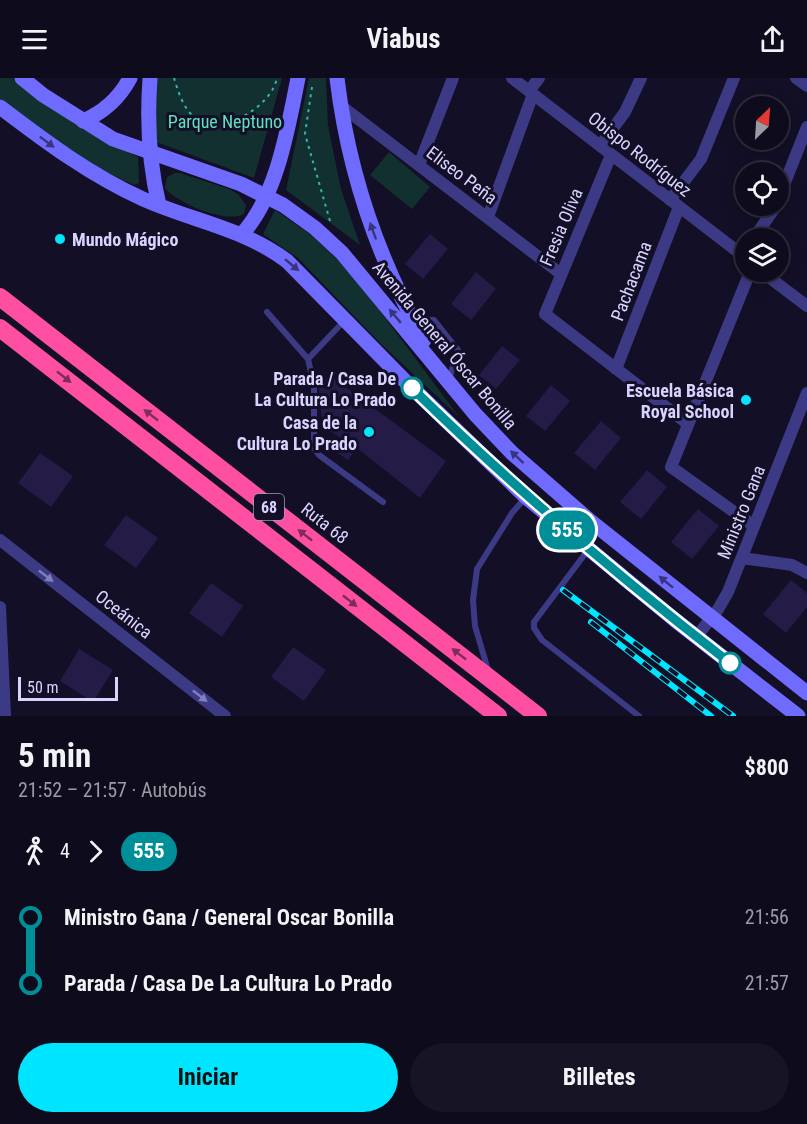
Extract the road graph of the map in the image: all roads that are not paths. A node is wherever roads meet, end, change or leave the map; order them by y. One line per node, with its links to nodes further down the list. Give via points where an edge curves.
1 (22, 78): 16 (main road, Avenida General Óscar Bonilla)
2 (130, 78): 16 (main road, via 116,100)
3 (150, 78): 19 (main road)
4 (298, 78): 23 (main road, via 285,138)
5 (337, 78): 14 (main road)
6 (453, 78): 21 (street)
7 (512, 78): 13 (street, Obispo Rodríguez)
8 (539, 78): 13 (street)
9 (642, 78): 18 (street, via 625,112)
10 (734, 78): 24 (street, Pachacama, via 706,149)
11 (796, 78): 12 (street)
12 (807, 86)
13 (531, 93): 18 (street, Obispo Rodríguez); 26 (street)
14 (340, 105): 21 (street, Eliseo Peña); 36 (main road, one-way to 14, via 366,211)
15 (0, 107): 25 (main road, one-way to 25, via 90,172)
16 (83, 121): 19 (main road, Avenida General Óscar Bonilla, via 113,139)
17 (807, 127): 22 (street)
18 (600, 146): 20 (street, Obispo Rodríguez)
19 (151, 153): 23 (main road, Avenida General Óscar Bonilla); 25 (main road)
20 (611, 155): 24 (street, Obispo Rodríguez); 29 (street, Fresia Oliva)
21 (419, 165): 26 (street, Eliseo Peña)
22 (789, 173)
23 (266, 195): 27 (main road); 40 (main road, Avenida General Óscar Bonilla, one-way to 23, via 336,247)
24 (674, 203): 28 (street, Obispo Rodríguez); 39 (street, Pachacama)
25 (159, 205): 27 (main road)
26 (488, 217): 29 (street, Eliseo Peña)
27 (242, 234): 35 (main road, one-way to 35, via 297,269)
28 (735, 247)
29 (561, 274): 39 (street, Fresia Oliva, via 545,314)
30 (746, 282): 42 (street)
31 (775, 282): 33 (street)
32 (0, 297): 54 (highway, Ruta 68 / 68, one-way to 32)
33 (807, 306)
34 (267, 312): 38 (lane)
35 (345, 319): 38 (lane); 43 (main road)
36 (412, 319): 40 (main road); 40 (lane, via 434,320 459,350)
37 (0, 328): 53 (highway, 68, one-way to 53)
38 (308, 359): 44 (lane, via 314,386 314,448)
39 (616, 369): 42 (street)
40 (447, 378): 51 (main road, Avenida General Óscar Bonilla, one-way to 40, via 533,472 491,432)
41 (807, 393): 45 (street, Ministro Gana)
42 (688, 424): 45 (street, via 670,467)
43 (526, 496): 47 (main road); 54 (lane, via 477,569 475,626)
44 (383, 502)
45 (754, 526): 48 (street, Ministro Gana)
46 (0, 540): 57 (street, Oceánica, one-way to 57)
47 (589, 549): 52 (main road); 61 (lane, via 534,622 534,628 542,640)
48 (742, 558): 49 (street, via 792,565); 51 (street, Ministro Gana)
49 (807, 573)
50 (0, 607): 56 (street)
51 (711, 619): 52 (street, Ministro Gana); 55 (main road, Avenida General Óscar Bonilla)
52 (696, 637): 62 (main road)
53 (449, 678): 58 (highway); 59 (highway, 68)
54 (491, 679): 60 (highway, Ruta 68 / 68)
55 (807, 693)
56 (5, 716)
57 (225, 716)
58 (479, 716)
59 (498, 716)
60 (538, 716)
61 (639, 716)
62 (798, 716)

